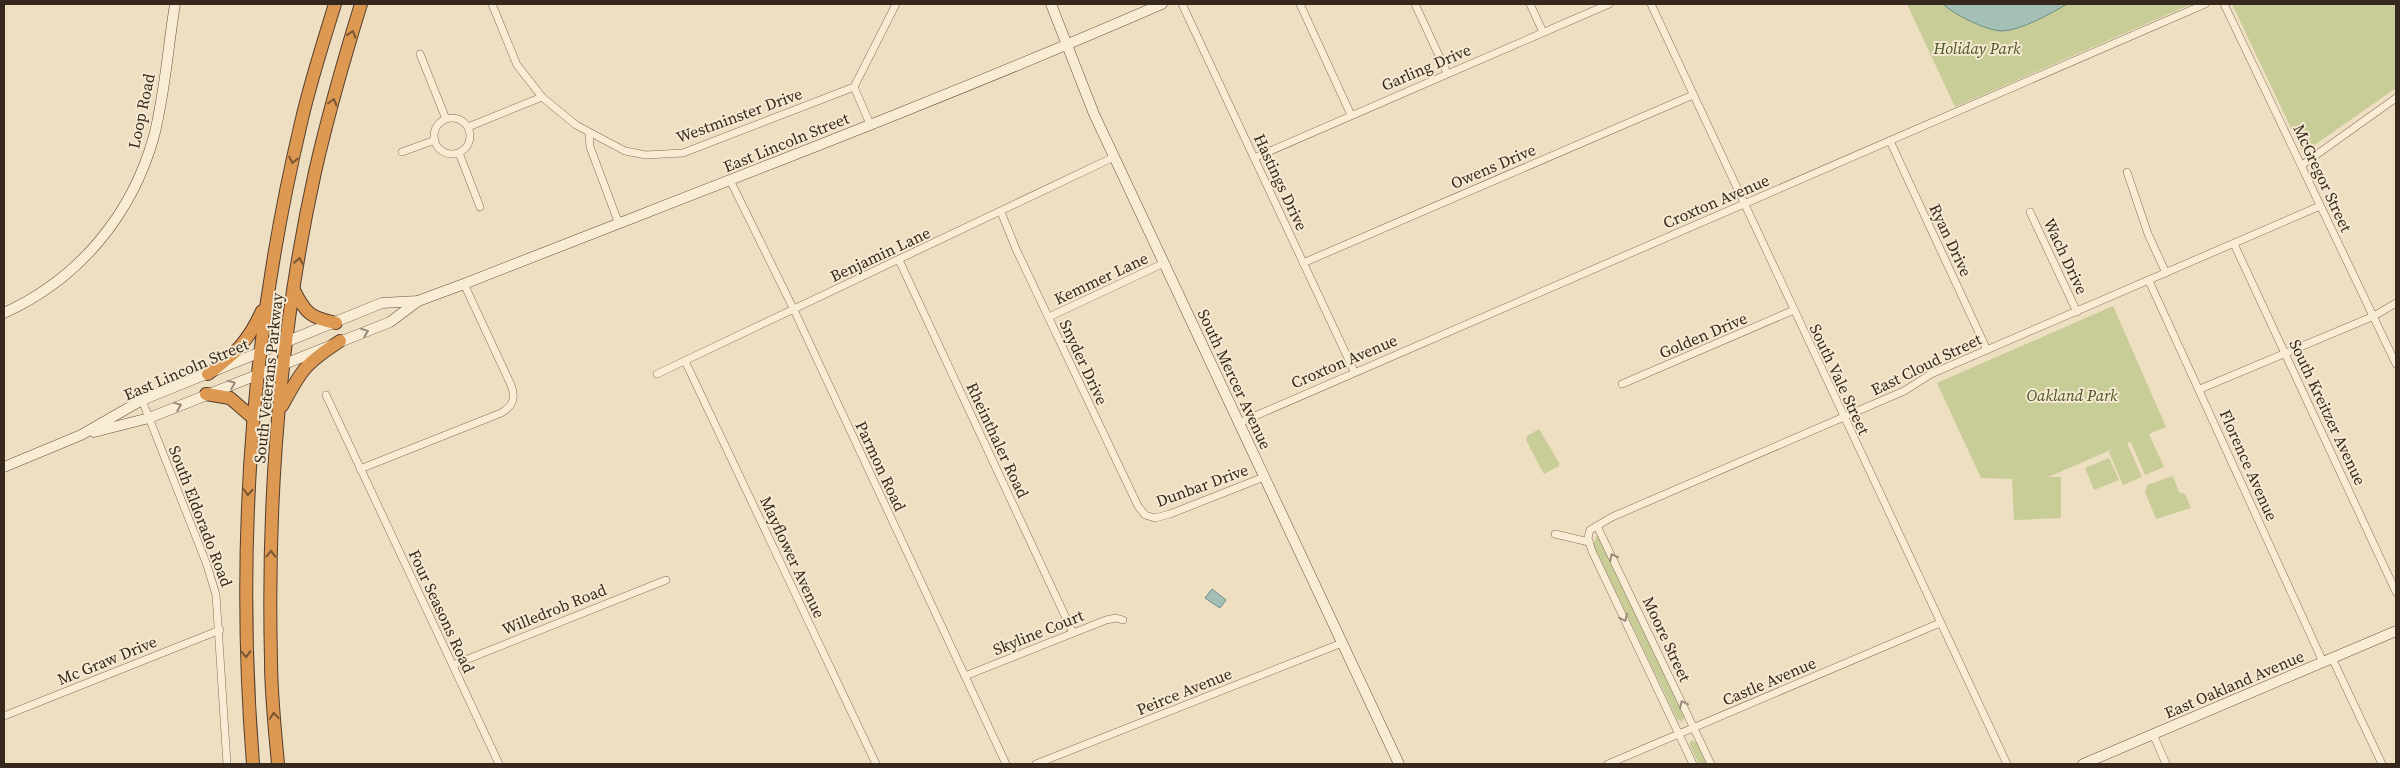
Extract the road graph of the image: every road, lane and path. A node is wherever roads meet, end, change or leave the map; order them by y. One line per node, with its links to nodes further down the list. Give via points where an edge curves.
1 (175, 4): 58 (main road, Loop Road, via 154,134 130,197 109,230 72,270 36,296)
2 (335, 4): 53 (highway, South Veterans Parkway, one-way to 53, via 300,124)
3 (361, 4): 51 (highway, South Veterans Parkway, one-way to 3, via 315,171)
4 (492, 4): 22 (street, Westminster Drive, via 517,65)
5 (896, 4): 20 (street)
6 (1052, 4): 17 (main road, South Mercer Avenue)
7 (1162, 4): 17 (main road, East Lincoln Street)
8 (1182, 4): 34 (street, Hastings Drive)
9 (1300, 4): 24 (street)
10 (1414, 4): 19 (street)
11 (1530, 4): 16 (street)
12 (1609, 4): 16 (street, Garling Drive)
13 (1651, 4): 21 (street, South Vale Street)
14 (2205, 4): 30 (street, Croxton Avenue)
15 (2224, 4): 35 (street, McGregor Street)
16 (1544, 32): 19 (street, Garling Drive)
17 (1066, 45): 26 (main road, East Lincoln Street); 33 (main road, South Mercer Avenue)
18 (420, 54): 25 (street)
19 (1447, 73): 24 (street, Garling Drive)
20 (854, 87): 26 (street); 28 (street, Westminster Drive, via 682,153 646,155 625,151)
21 (1693, 95): 38 (street, South Vale Street); 47 (street, Owens Drive)
22 (542, 97): 27 (street); 28 (street, Westminster Drive, via 566,119)
23 (2396, 98): 35 (street)
24 (1351, 114): 34 (street, Garling Drive)
25 (446, 119): 27 (street, via 456,118); 29 (street, via 435,130)
26 (870, 124): 37 (main road, East Lincoln Street)
27 (468, 127): 32 (street, via 468,145)
28 (589, 133): 43 (street, via 590,147)
29 (434, 140): 31 (street); 32 (street, via 441,150)
30 (1890, 141): 38 (street, Croxton Avenue); 64 (street, Ryan Drive)
31 (402, 152)
32 (459, 153): 40 (street)
33 (1114, 158): 41 (street, Benjamin Lane); 46 (main road, South Mercer Avenue)
34 (1254, 158): 47 (street, Hastings Drive)
35 (2302, 165): 39 (street, McGregor Street)
36 (2127, 172): 48 (street, via 2148,234)
37 (730, 180): 43 (main road, East Lincoln Street); 55 (street, Parmon Road)
38 (1745, 204): 56 (street, South Vale Street); 70 (street, Croxton Avenue)
39 (2320, 206): 44 (street); 59 (street, McGregor Street)
40 (480, 207)
41 (1001, 212): 45 (street, Benjamin Lane); 60 (street, Snyder Drive)
42 (2030, 212): 57 (street, Wach Drive)
43 (618, 224): 50 (main road, East Lincoln Street)
44 (2234, 244): 48 (street); 66 (street, South Kreitzer Avenue)
45 (899, 260): 55 (street, Benjamin Lane); 98 (street, Rheinthaler Road)
46 (1164, 263): 60 (street, Kemmer Lane); 83 (main road, South Mercer Avenue)
47 (1304, 263): 70 (street, Hastings Drive)
48 (2166, 273): 49 (street, East Cloud Street)
49 (2149, 280): 57 (street, East Cloud Street); 75 (street, Florence Avenue)
50 (464, 284): 52 (main road, East Lincoln Street); 86 (street, via 511,385 514,397 511,406 501,413)
51 (294, 290): 61 (highway, via 309,314); 63 (highway, South Veterans Parkway)
52 (418, 301): 61 (main road, East Lincoln Street, via 382,304); 62 (main road, East Lincoln Street, one-way to 52, via 390,322)
53 (266, 302): 65 (highway, South Veterans Parkway); 72 (highway, via 245,344)
54 (2396, 303): 59 (street)
55 (794, 310): 67 (street, Benjamin Lane); 102 (street, Parmon Road)
56 (1794, 310): 74 (street, Golden Drive); 80 (street, South Vale Street)
57 (2077, 312): 64 (street, East Cloud Street)
58 (4, 313)
59 (2374, 316): 66 (street); 69 (street, McGregor Street)
60 (1049, 317): 88 (street, Snyder Drive, via 1138,506)
61 (336, 323): 63 (main road, East Lincoln Street)
62 (340, 341): 68 (main road, East Lincoln Street); 79 (highway, via 313,359 298,375)
63 (287, 344): 65 (main road, East Lincoln Street); 68 (highway, South Veterans Parkway)
64 (1987, 350): 80 (street, East Cloud Street)
65 (261, 354): 71 (highway, South Veterans Parkway); 72 (main road, East Lincoln Street)
66 (2285, 354): 75 (street); 93 (street, South Kreitzer Avenue)
67 (685, 361): 73 (street, Benjamin Lane); 111 (street, Mayflower Avenue)
68 (284, 363): 71 (main road, East Lincoln Street); 79 (highway, South Veterans Parkway)
69 (2396, 364)
70 (1354, 372): 83 (street, Croxton Avenue)
71 (259, 373): 76 (main road, East Lincoln Street, one-way to 71); 82 (highway, South Veterans Parkway)
72 (208, 374): 78 (main road, East Lincoln Street)
73 (657, 374)
74 (1622, 384)
75 (2200, 389): 100 (street, Florence Avenue)
76 (206, 394): 81 (main road, East Lincoln Street, one-way to 76); 82 (highway, via 230,398)
77 (326, 395): 86 (street, Four Seasons Road)
78 (142, 400): 81 (street, South Eldorado Road); 84 (main road, East Lincoln Street)
79 (278, 412): 109 (highway, South Veterans Parkway, one-way to 79, via 270,603)
80 (1843, 417): 89 (street, East Cloud Street); 95 (street, South Vale Street)
81 (149, 418): 84 (main road, East Lincoln Street); 96 (street, South Eldorado Road, via 213,580)
82 (253, 418): 108 (highway, South Veterans Parkway, one-way to 108, via 245,574)
83 (1238, 423): 87 (main road, South Mercer Avenue)
84 (81, 435): 85 (main road, East Lincoln Street)
85 (4, 467)
86 (360, 469): 101 (street, Four Seasons Road)
87 (1264, 477): 88 (street, Dunbar Drive, via 1170,514); 99 (main road, South Mercer Avenue)
88 (1150, 518)
89 (1597, 526): 91 (street, via 1590,530); 104 (street, Moore Street, one-way to 89)
90 (1555, 534): 91 (street)
91 (1589, 542): 106 (street, Moore Street, one-way to 106)
92 (666, 580): 101 (street, Willedrob Road)
93 (2396, 592)
94 (1123, 620): 98 (street, Skyline Court, via 1106,620)
95 (1940, 623): 104 (street, Castle Avenue); 118 (street, South Vale Street)
96 (220, 630): 103 (street, Mc Graw Drive); 107 (street, South Eldorado Road)
97 (2396, 630): 100 (main road, East Oakland Avenue)
98 (1073, 633): 102 (street, Skyline Court)
99 (1342, 643): 113 (street, Peirce Avenue); 114 (main road, South Mercer Avenue)
100 (2327, 660): 105 (main road, East Oakland Avenue); 121 (street, Florence Avenue)
101 (452, 665): 110 (street, Four Seasons Road)
102 (965, 676): 112 (street, Parmon Road)
103 (4, 716)
104 (1694, 728): 106 (street, Castle Avenue); 117 (street, Moore Street)
105 (2153, 734): 119 (main road, East Oakland Avenue); 120 (street)
106 (1678, 735): 115 (street, Castle Avenue); 116 (street, Moore Street)
107 (227, 764)
108 (253, 764)
109 (278, 764)
110 (499, 764)
111 (876, 764)
112 (1006, 764)
113 (1036, 764)
114 (1399, 764)
115 (1608, 764)
116 (1693, 764)
117 (1711, 764)
118 (2007, 764)
119 (2083, 764)
120 (2166, 764)
121 (2382, 764)

